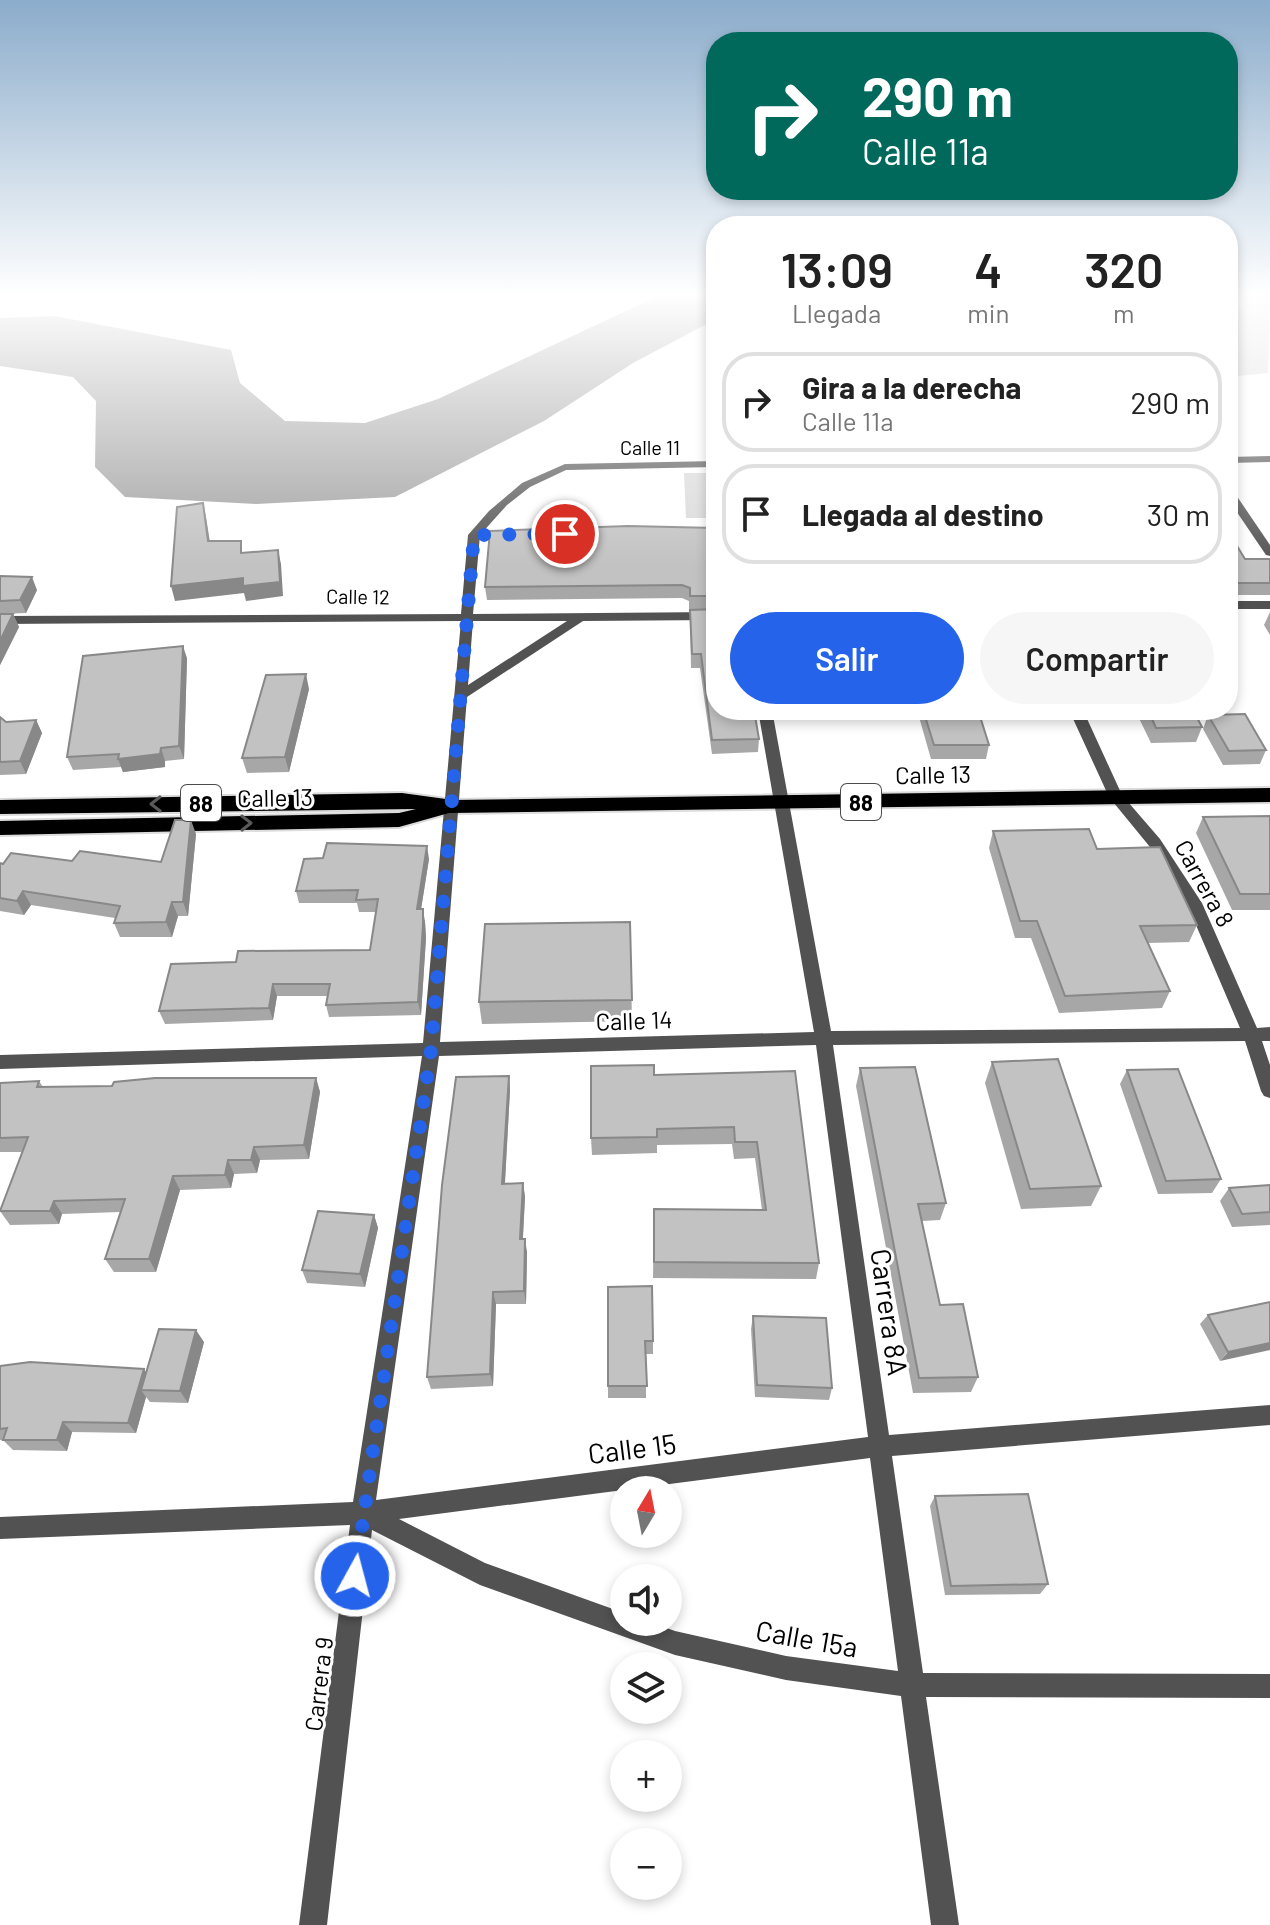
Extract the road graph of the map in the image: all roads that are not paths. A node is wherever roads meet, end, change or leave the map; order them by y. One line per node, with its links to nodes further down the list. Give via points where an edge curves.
1 (1270, 459): 2 (street)
2 (1238, 460)
3 (706, 464): 4 (street, Calle 11)
4 (585, 465): 10 (street, Carrera 9, via 547,472 494,508 482,534)
5 (1238, 506): 6 (street)
6 (1270, 553)
7 (1238, 605): 8 (street)
8 (1270, 605)
9 (706, 616): 11 (street, Calle 12)
10 (467, 618): 11 (street, Calle 12); 12 (street, Calle 12, via 195,614); 13 (street, Carrera 9)
11 (580, 618): 13 (street)
12 (0, 620)
13 (461, 695): 20 (street, Carrera 9)
14 (767, 720): 18 (street, Carrera 8A)
15 (1081, 720): 17 (street, Carrera 8)
16 (1270, 795): 17 (highway, Calle 13 / 88)
17 (1116, 797): 18 (highway, Calle 13 / 88); 22 (street, Carrera 8, via 1155,843 1194,903)
18 (780, 803): 20 (highway, Calle 13 / 88); 24 (street, Carrera 8A)
19 (0, 807): 20 (highway, Calle 13 / 88, one-way to 19, via 402,800)
20 (453, 807): 21 (highway, Calle 13 / 88, one-way to 20, via 399,820); 25 (street, Carrera 9)
21 (0, 828)
22 (1251, 1034): 23 (street, Calle 14); 24 (street, Calle 14); 27 (street, Carrera 8)
23 (1270, 1034)
24 (824, 1038): 25 (street, Calle 14); 29 (street, Carrera 8A)
25 (431, 1050): 26 (street, Calle 14); 30 (street, Carrera 9)
26 (0, 1062)
27 (1270, 1091)
28 (1270, 1415): 29 (street, Calle 15)
29 (880, 1446): 30 (street, Calle 15); 32 (street, Carrera 8A)
30 (363, 1513): 31 (street, Calle 15); 32 (street, Calle 15a, via 480,1573 675,1643 786,1668); 34 (street, Carrera 9)
31 (0, 1528)
32 (913, 1685): 33 (street, Calle 15a); 35 (street, Carrera 8A)
33 (1270, 1686)
34 (313, 1925)
35 (945, 1925)

